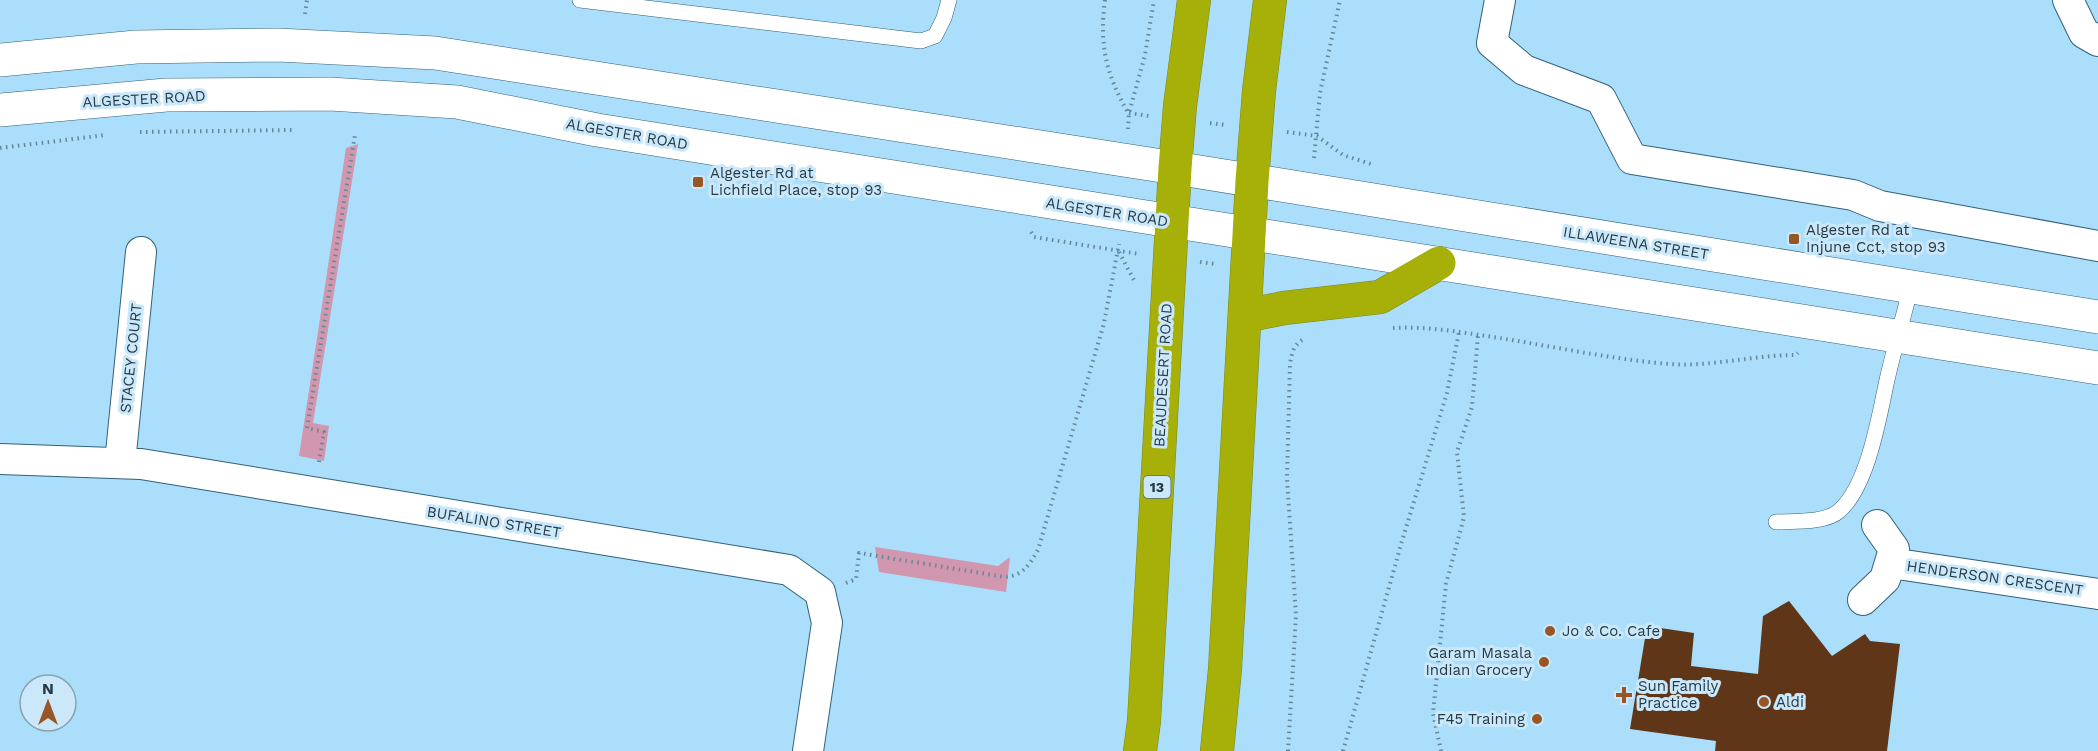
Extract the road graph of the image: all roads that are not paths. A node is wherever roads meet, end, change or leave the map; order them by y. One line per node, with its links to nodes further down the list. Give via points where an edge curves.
1 (580, 0): 2 (lane, via 921,41 935,36)
2 (949, 0)
3 (1194, 0): 10 (highway, BEAUDESERT ROAD / 13)
4 (1270, 0): 11 (highway)
5 (1500, 0): 14 (street, via 1492,43 1524,70 1601,99 1632,159 1853,195 1880,206)
6 (2068, 0): 7 (street, via 2084,33)
7 (2098, 41)
8 (0, 60): 10 (main road, via 136,47 278,45 435,53)
9 (0, 110): 12 (main road, ALGESTER ROAD, via 166,95 330,94 457,102 597,130)
10 (1175, 168): 11 (main road, ILLAWEENA STREET); 12 (highway, BEAUDESERT ROAD / 13)
11 (1252, 182): 13 (highway); 17 (main road, ILLAWEENA STREET)
12 (1171, 222): 13 (main road, ALGESTER ROAD); 30 (highway, BEAUDESERT ROAD / 13)
13 (1250, 234): 16 (main road); 18 (highway)
14 (2098, 246)
15 (141, 252): 23 (street, STACEY COURT)
16 (1439, 263): 18 (highway, via 1380,297); 20 (main road)
17 (1911, 287): 19 (main road, ILLAWEENA STREET); 20 (lane)
18 (1245, 316): 31 (highway)
19 (2098, 317)
20 (1898, 337): 21 (main road); 24 (lane, via 1875,440 1854,491 1838,513 1817,520)
21 (2098, 368)
22 (0, 459): 23 (street, BUFALINO STREET)
23 (120, 463): 29 (street, BUFALINO STREET, via 789,570 820,592 827,623)
24 (1776, 522)
25 (1877, 525): 26 (street, via 1894,549)
26 (1891, 563): 27 (street, HENDERSON CRESCENT); 28 (street, via 1886,579)
27 (2098, 594)
28 (1863, 600)
29 (808, 751)
30 (1140, 751)
31 (1217, 751)

